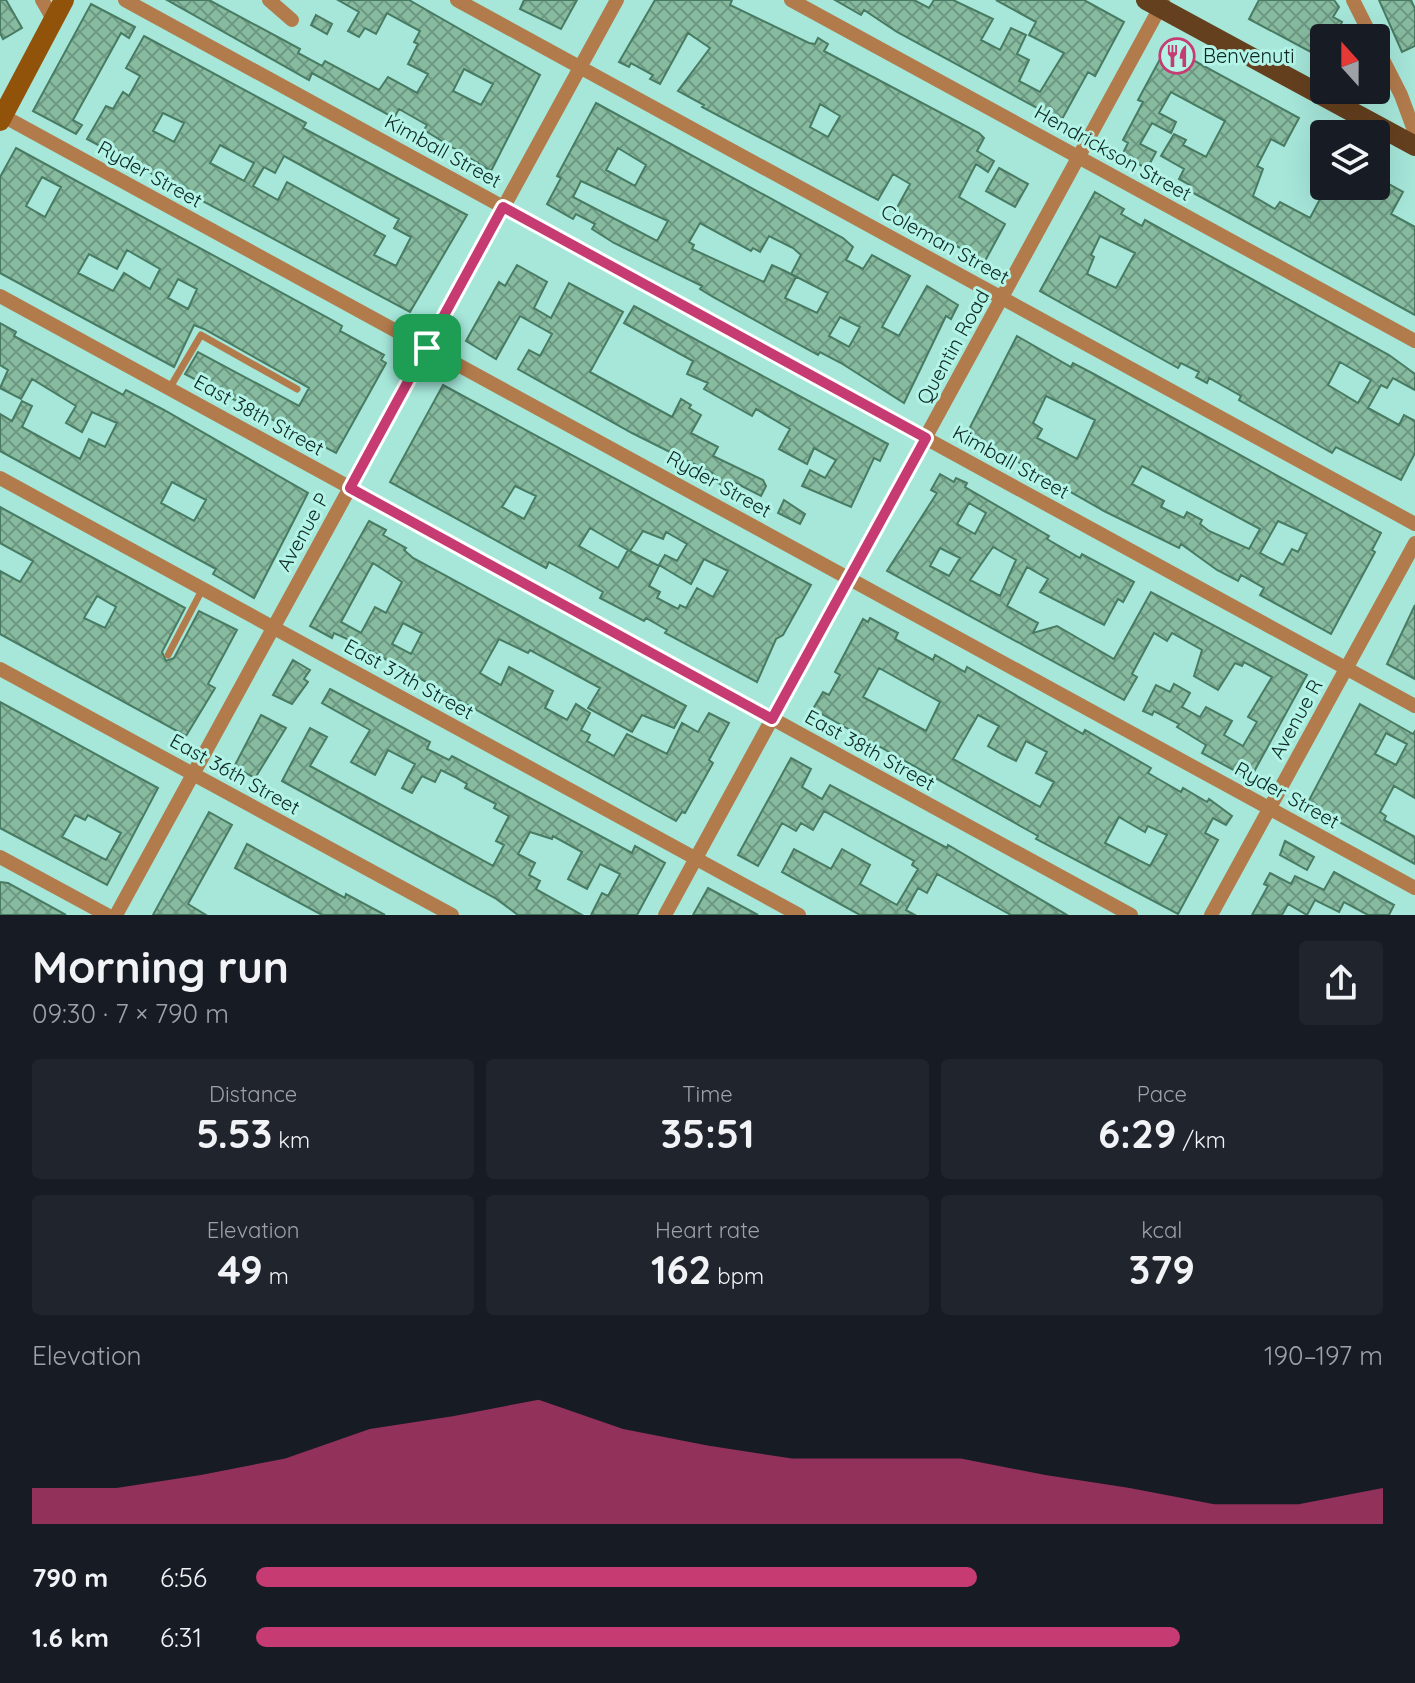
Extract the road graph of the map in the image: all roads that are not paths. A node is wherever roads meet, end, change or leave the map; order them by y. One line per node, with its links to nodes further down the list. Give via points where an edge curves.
1 (42, 0): 10 (street)
2 (64, 0): 10 (main road)
3 (125, 0): 19 (street, Kimball Street)
4 (269, 0): 11 (street)
5 (457, 0): 13 (street, Coleman Street)
6 (617, 0): 13 (street, Avenue P)
7 (791, 0): 18 (street, Hendrickson Street)
8 (1353, 0): 12 (street)
9 (1157, 3): 17 (main road); 18 (street, Quentin Road)
10 (53, 19): 15 (main road)
11 (292, 20)
12 (1365, 24)
13 (580, 67): 19 (street, Avenue P); 21 (street, Coleman Street)
14 (1390, 73): 16 (street)
15 (2, 118): 23 (street, Ryder Street)
16 (1415, 133)
17 (1415, 146)
18 (1079, 158): 21 (street, Quentin Road); 22 (street, Hendrickson Street)
19 (503, 207): 23 (street, Avenue P); 26 (street, Kimball Street)
20 (0, 296): 24 (street, East 38th Street)
21 (1002, 298): 26 (street, Quentin Road); 29 (street, Coleman Street)
22 (1415, 341)
23 (427, 348): 28 (street, Avenue P); 31 (street, Ryder Street)
24 (169, 389): 25 (lane, via 201,335); 28 (street, East 38th Street)
25 (297, 389)
26 (926, 438): 31 (street, Quentin Road); 35 (street, Kimball Street)
27 (0, 478): 32 (street, East 37th Street)
28 (350, 488): 33 (street, Avenue P); 38 (street, East 38th Street)
29 (1415, 524)
30 (1415, 543): 35 (street, Avenue R)
31 (849, 578): 38 (street, Quentin Road); 40 (street, Ryder Street)
32 (203, 589): 33 (street, East 37th Street); 34 (lane)
33 (274, 627): 39 (street, Avenue P); 42 (street, East 37th Street)
34 (168, 655)
35 (1346, 668): 37 (street, Kimball Street); 40 (street, Avenue R)
36 (0, 669): 39 (street, East 36th Street)
37 (1415, 706)
38 (772, 719): 42 (street, Quentin Road); 44 (street, East 38th Street)
39 (193, 774): 46 (street, Avenue P); 47 (street, East 36th Street)
40 (1270, 808): 43 (street, Ryder Street); 50 (street, Avenue R)
41 (0, 857): 45 (street)
42 (696, 859): 48 (street, Quentin Road); 49 (street, East 37th Street)
43 (1415, 888)
44 (1128, 914)
45 (107, 915)
46 (116, 915)
47 (452, 915)
48 (665, 915)
49 (799, 915)
50 (1211, 915)

